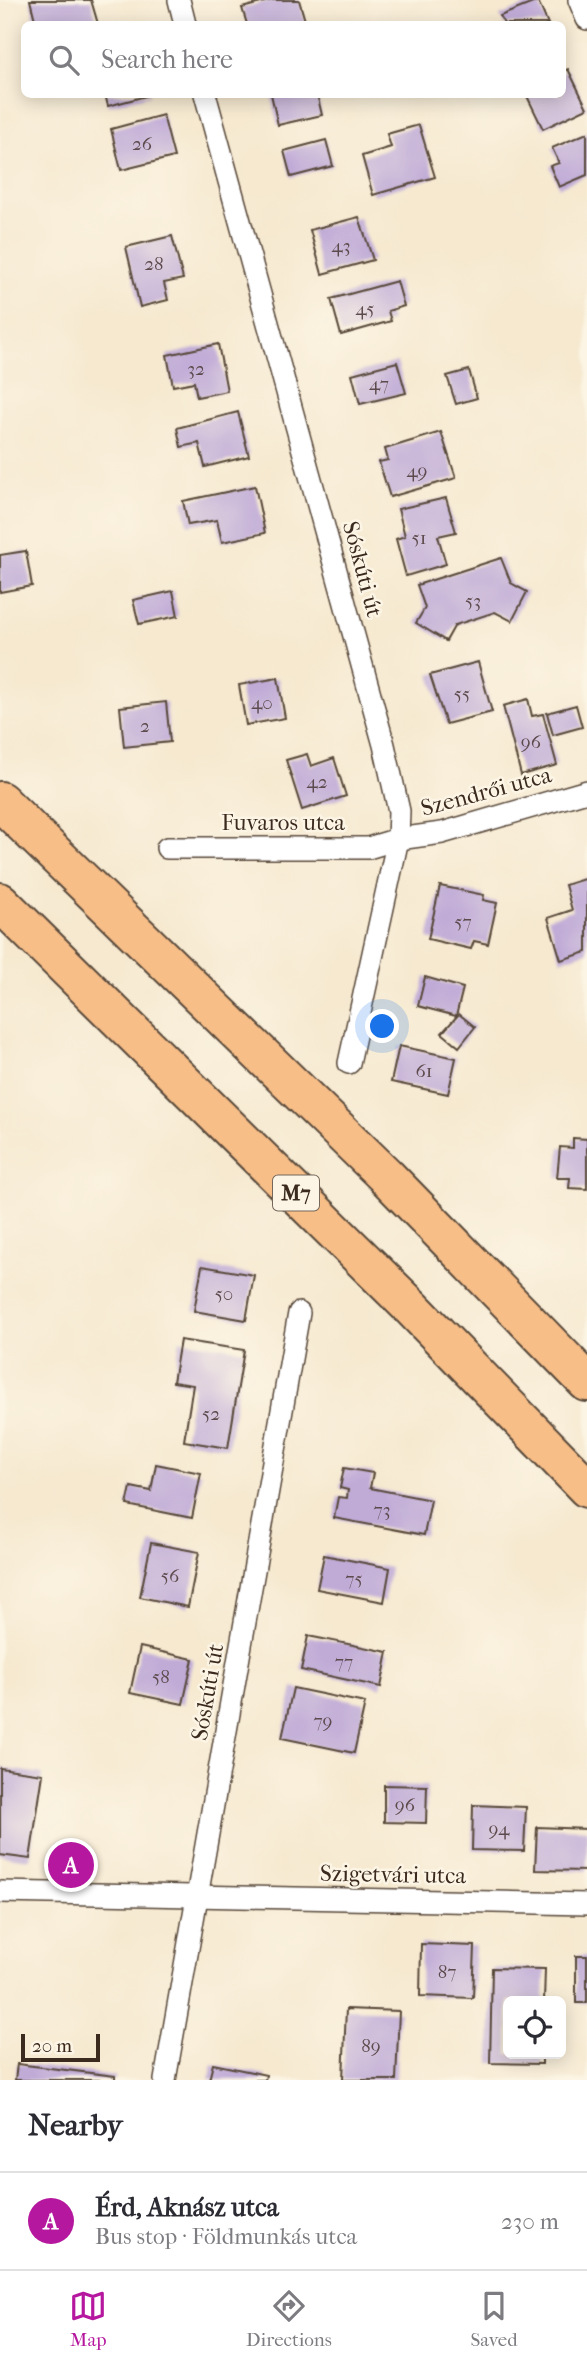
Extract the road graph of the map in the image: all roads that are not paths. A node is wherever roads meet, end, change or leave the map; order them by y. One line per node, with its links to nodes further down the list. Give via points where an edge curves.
1 (178, 0): 4 (street)
2 (579, 0): 3 (street)
3 (587, 19)
4 (184, 21)
5 (206, 98): 8 (street, Sóskúti út, via 384,745 399,811)
6 (587, 791): 8 (street, Szendrői utca, via 442,833)
7 (0, 801): 13 (highway, via 387,1177)
8 (398, 839): 9 (street, Fuvaros utca, via 368,848); 11 (street, Sóskúti út)
9 (167, 848)
10 (0, 902): 14 (highway, M7, via 402,1298)
11 (349, 1063)
12 (299, 1313): 16 (street, Sóskúti út)
13 (587, 1382)
14 (587, 1488)
15 (0, 1892): 16 (street, Szigetvári utca)
16 (198, 1895): 17 (street, Szigetvári utca); 18 (street, Sóskúti út)
17 (587, 1905)
18 (165, 2080)

